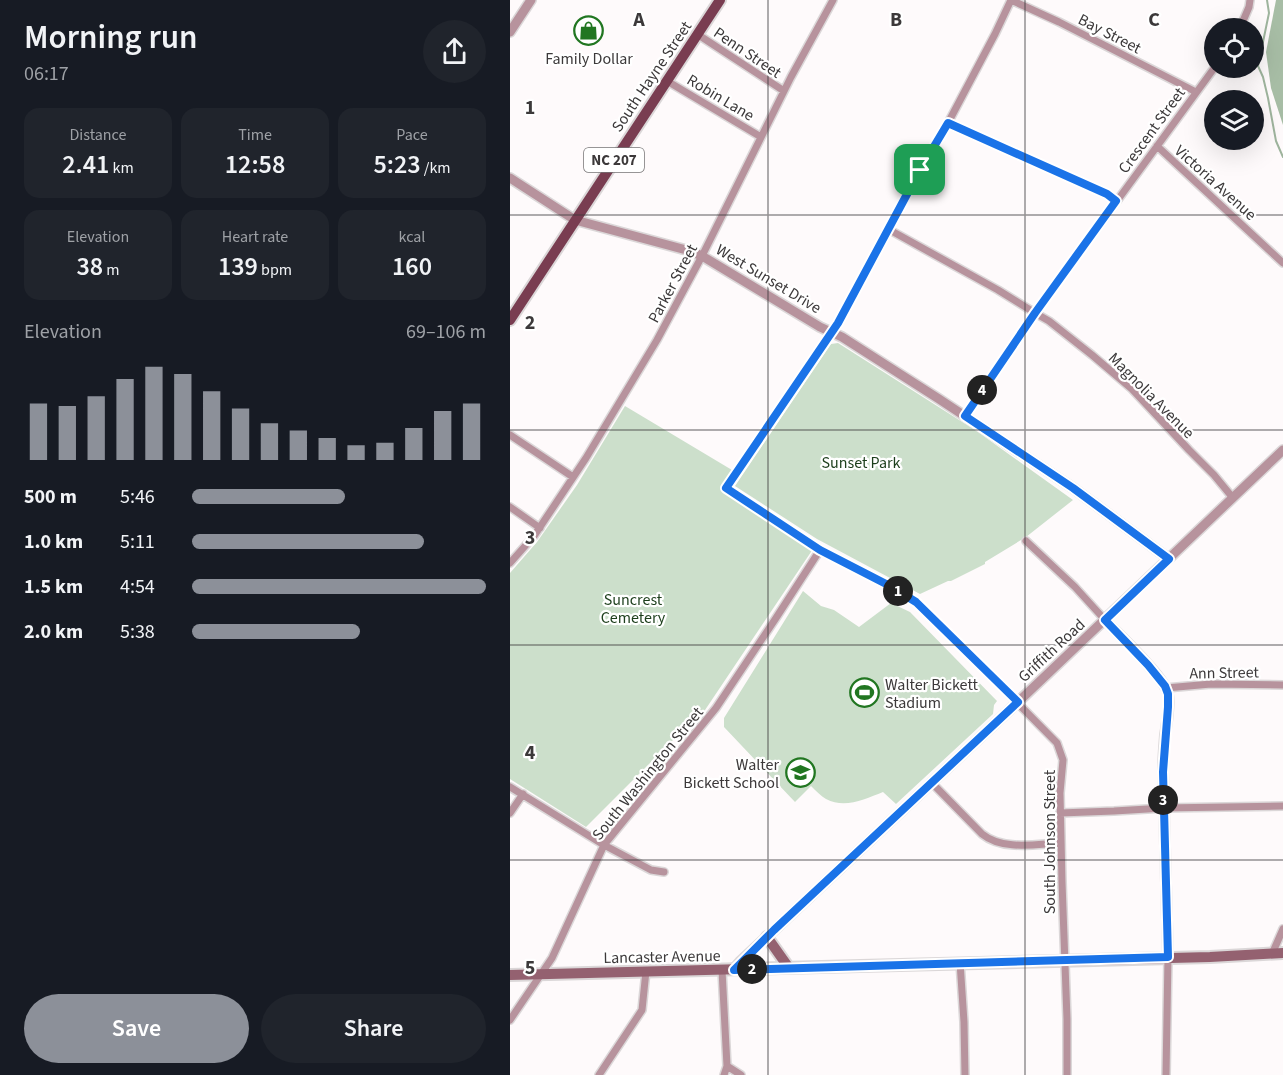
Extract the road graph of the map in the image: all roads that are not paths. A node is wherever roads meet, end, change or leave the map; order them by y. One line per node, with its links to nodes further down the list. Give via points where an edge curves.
1 (531, 0): 7 (street)
2 (720, 0): 8 (main road, South Hayne Street / NC 207)
3 (833, 0): 11 (street, Parker Street)
4 (1011, 0): 12 (street, Bay Street); 13 (street)
5 (1251, 0): 6 (street)
6 (1245, 18)
7 (510, 32)
8 (697, 34): 10 (main road, South Hayne Street / NC 207); 11 (street, Penn Street)
9 (1207, 78): 12 (street, Crescent Street)
10 (667, 81): 14 (street, Robin Lane); 18 (main road, South Hayne Street / NC 207)
11 (784, 91): 14 (street, Parker Street)
12 (1196, 92): 15 (street, Crescent Street)
13 (948, 123): 17 (street); 19 (street)
14 (761, 137): 20 (street, Parker Street)
15 (1157, 146): 17 (street, Crescent Street); 21 (street, Victoria Avenue)
16 (510, 178): 18 (street, West Sunset Drive)
17 (1116, 201): 22 (street, Crescent Street)
18 (575, 220): 20 (street, West Sunset Drive); 23 (main road, South Hayne Street / NC 207)
19 (888, 229): 22 (street, Magnolia Avenue); 24 (street)
20 (702, 256): 24 (street, West Sunset Drive); 28 (street, Parker Street, via 657,340)
21 (1283, 263)
22 (1035, 313): 25 (street, Crescent Street); 29 (street, Magnolia Avenue, via 1092,354 1131,389)
23 (510, 320)
24 (832, 332): 25 (street, West Sunset Drive); 33 (street, South Johnson Street, via 726,488)
25 (965, 416): 34 (street, West Sunset Drive, via 1073,488)
26 (510, 435): 28 (street)
27 (1283, 450): 29 (street, Griffith Road)
28 (573, 477): 31 (street, Parker Street)
29 (1233, 498): 34 (street, Griffith Road)
30 (510, 507): 31 (street)
31 (540, 528): 35 (street, Parker Street)
32 (1026, 541): 36 (street)
33 (820, 550): 39 (street, South Johnson Street, via 916,602); 48 (street, South Washington Street, via 716,708)
34 (1169, 559): 36 (street, Griffith Road)
35 (510, 563)
36 (1105, 620): 38 (street); 39 (street, Griffith Road)
37 (1283, 685): 38 (street, Ann Street)
38 (1166, 688): 44 (street)
39 (1018, 702): 40 (street, Griffith Road); 46 (street, South Johnson Street, via 1057,743 1063,759)
40 (931, 782): 47 (street, via 991,841 1022,845); 51 (street, Griffith Road)
41 (510, 787): 42 (street)
42 (523, 794): 45 (street); 48 (street)
43 (1283, 806): 44 (street)
44 (1164, 808): 46 (street); 53 (street)
45 (510, 813)
46 (1060, 813): 47 (street, South Johnson Street)
47 (1061, 843): 54 (street, South Johnson Street)
48 (604, 845): 49 (street, via 651,870); 59 (street, South Washington Street, via 552,958)
49 (664, 872)
50 (1283, 929): 52 (street)
51 (767, 937): 56 (main road); 57 (street, Griffith Road)
52 (1278, 954): 53 (main road, Lancaster Avenue)
53 (1168, 957): 54 (main road, Lancaster Avenue); 68 (street)
54 (1065, 960): 55 (main road, Lancaster Avenue); 67 (street, South Johnson Street)
55 (960, 962): 56 (main road, Lancaster Avenue); 66 (street)
56 (789, 968): 57 (main road, Lancaster Avenue)
57 (728, 970): 58 (main road, Lancaster Avenue); 62 (street)
58 (646, 971): 59 (main road, Lancaster Avenue); 63 (street, via 642,1010)
59 (540, 974): 60 (main road, Lancaster Avenue); 61 (street, South Washington Street)
60 (510, 975)
61 (510, 1020)
62 (728, 1066): 64 (street); 65 (street)
63 (599, 1075)
64 (724, 1075)
65 (741, 1075)
66 (965, 1075)
67 (1067, 1075)
68 (1166, 1075)

